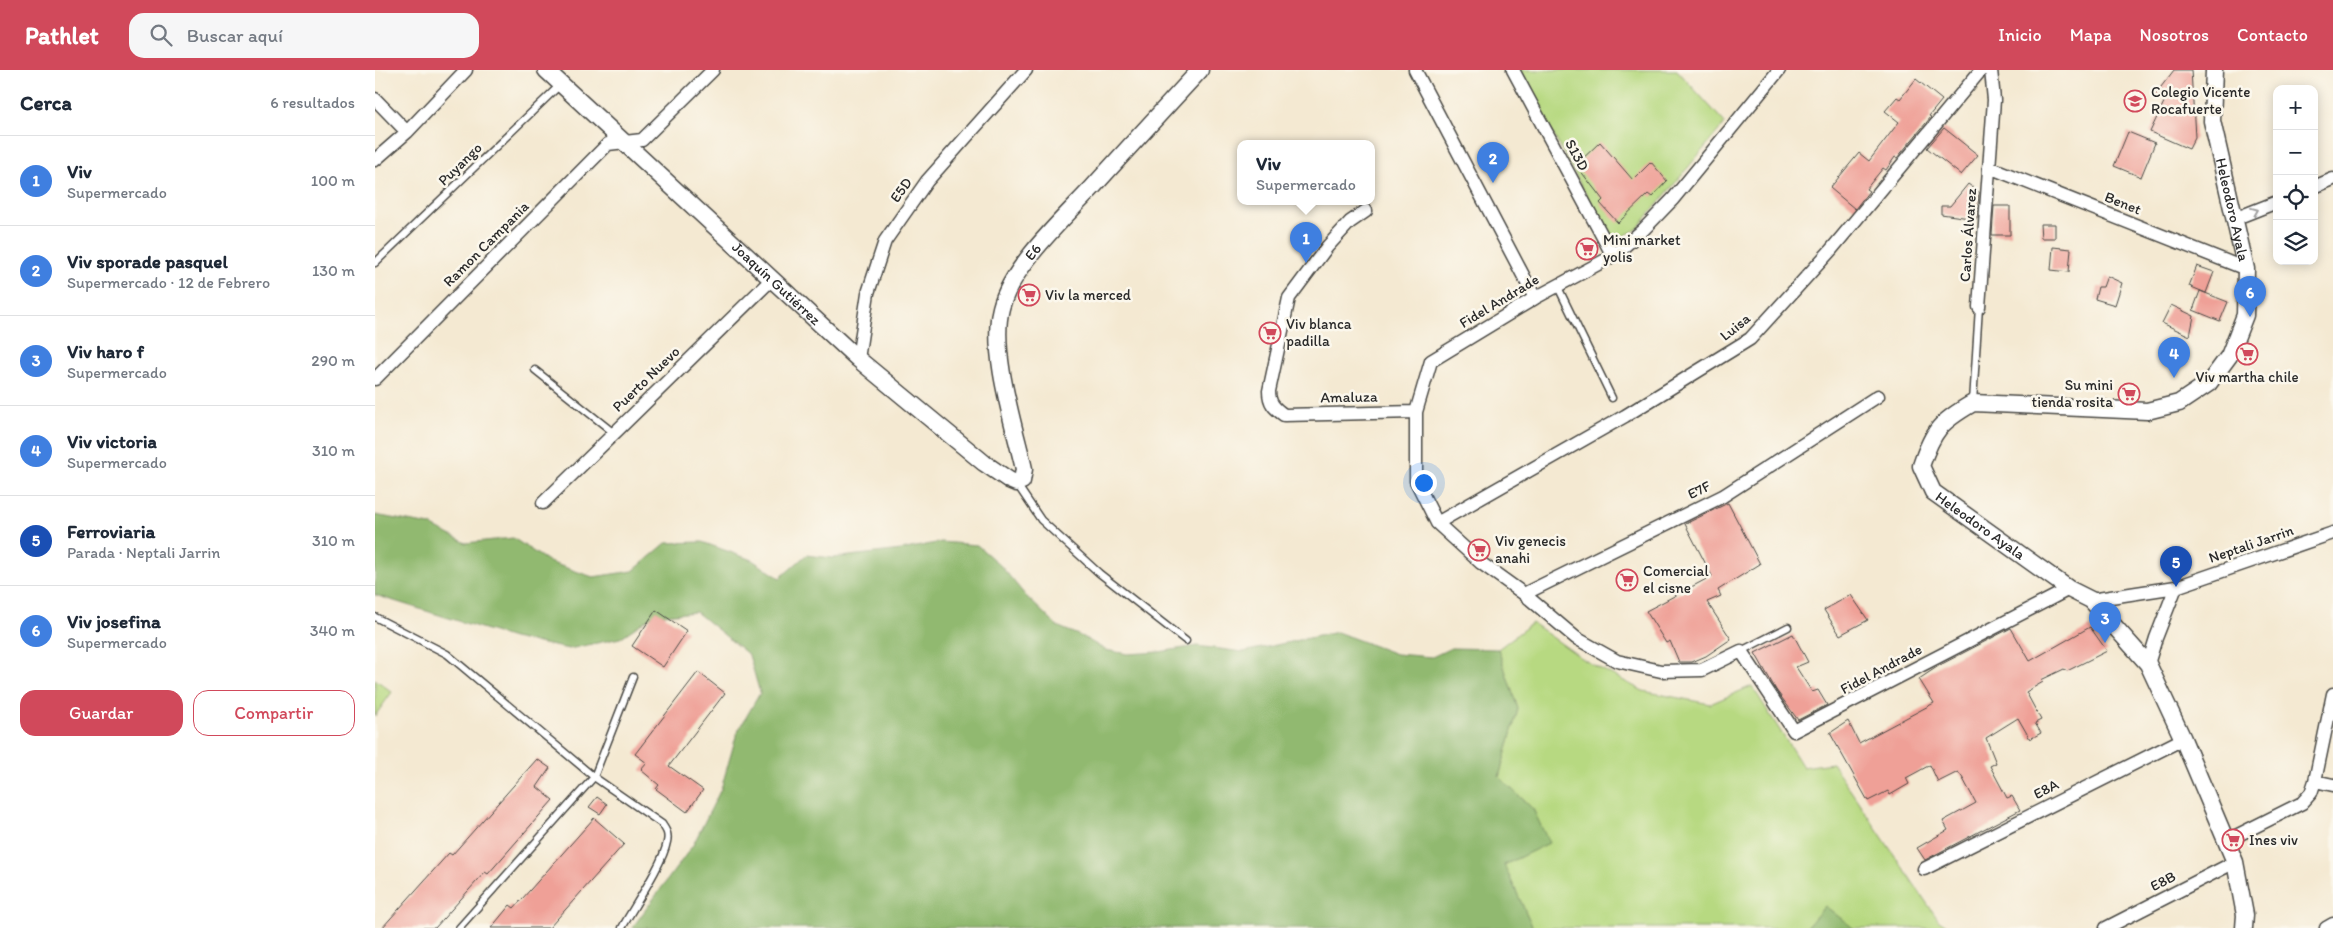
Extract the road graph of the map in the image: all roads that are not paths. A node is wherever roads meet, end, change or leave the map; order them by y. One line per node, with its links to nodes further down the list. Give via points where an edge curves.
1 (466, 70): 14 (street)
2 (546, 70): 12 (street, Joaquín Gutiérrez)
3 (713, 70): 15 (street, Ramon Campania, via 642,140)
4 (1026, 70): 30 (street, E5D, via 927,181 885,241 869,294)
5 (1200, 70): 38 (street, E6, via 1042,242 1013,280 1001,308 998,335 1005,390 1024,469 1022,480)
6 (1415, 70): 28 (street)
7 (1513, 70): 23 (street, S13D)
8 (1779, 70): 23 (street, Fidel Andrade, via 1673,199)
9 (1981, 70): 40 (street, Luisa, via 1831,251 1751,339 1625,416)
10 (1991, 70): 17 (street, Carlos Álvarez, via 1993,100)
11 (2214, 70): 22 (street, Heleodoro Ayala, via 2212,121)
12 (561, 84): 15 (street, Joaquín Gutiérrez); 24 (lane, Puyango)
13 (375, 99): 14 (street)
14 (407, 132): 16 (street)
15 (625, 143): 26 (street, Joaquín Gutiérrez); 32 (street, Ramon Campania, via 608,144)
16 (375, 160)
17 (1989, 167): 25 (street, Benet); 29 (street, Carlos Álvarez)
18 (2333, 179): 19 (street)
19 (2318, 185)
20 (2273, 204): 22 (street, one-way to 20)
21 (1366, 211): 36 (street, Amaluza, via 1350,222 1327,247 1289,298 1269,400 1284,415)
22 (2234, 219): 25 (street, Heleodoro Ayala)
23 (1613, 256): 27 (street, Fidel Andrade)
24 (375, 263)
25 (2246, 269): 35 (street, Heleodoro Ayala, via 2245,315 2229,356 2209,383 2179,404 2147,411)
26 (772, 279): 30 (street, Joaquín Gutiérrez); 37 (street, Puerto Nuevo)
27 (1557, 285): 28 (street, Fidel Andrade); 34 (lane)
28 (1535, 298): 36 (street, Fidel Andrade, via 1435,357 1429,365)
29 (1979, 307): 35 (lane, Carlos Álvarez)
30 (858, 358): 38 (street, Joaquín Gutiérrez, via 984,463)
31 (535, 370): 37 (lane)
32 (375, 379)
33 (1878, 396): 44 (street, E7F, via 1723,496)
34 (1612, 398)
35 (1973, 403): 43 (street, Heleodoro Ayala, via 1948,417 1929,441 1921,466 1933,492)
36 (1416, 412): 40 (street, Fidel Andrade, via 1417,481)
37 (614, 433): 39 (street, Puerto Nuevo)
38 (1016, 483): 48 (lane, via 1041,520 1099,573)
39 (543, 503)
40 (1437, 523): 44 (street, Fidel Andrade, via 1481,563)
41 (2333, 533): 42 (street, Neptali Jarrin)
42 (2176, 587): 45 (street, Neptali Jarrin); 50 (street)
43 (2069, 589): 45 (street, Heleodoro Ayala); 49 (street, Fidel Andrade, via 1798,731 1791,729)
44 (1524, 594): 49 (street, Fidel Andrade, via 1576,638 1617,661 1661,672 1702,670)
45 (2091, 600): 50 (street, Heleodoro Ayala)
46 (375, 617): 54 (lane, via 447,654)
47 (1788, 627): 49 (lane)
48 (1186, 641)
49 (1741, 651)
50 (2149, 664): 53 (street, Heleodoro Ayala)
51 (633, 678): 54 (lane)
52 (2333, 694): 55 (street)
53 (2183, 739): 57 (street, Heleodoro Ayala); 59 (street, E8A)
54 (595, 777): 61 (lane); 62 (lane, via 650,815 667,831 668,841 661,858)
55 (2315, 781): 56 (street); 57 (street, via 2311,793 2302,803)
56 (2333, 784)
57 (2226, 840): 58 (street, Heleodoro Ayala)
58 (2235, 862): 63 (street, E8B); 64 (street, Heleodoro Ayala, via 2245,915)
59 (1924, 869)
60 (2333, 924): 65 (street)
61 (459, 928)
62 (622, 928)
63 (2106, 928)
64 (2244, 928)
65 (2326, 928)

